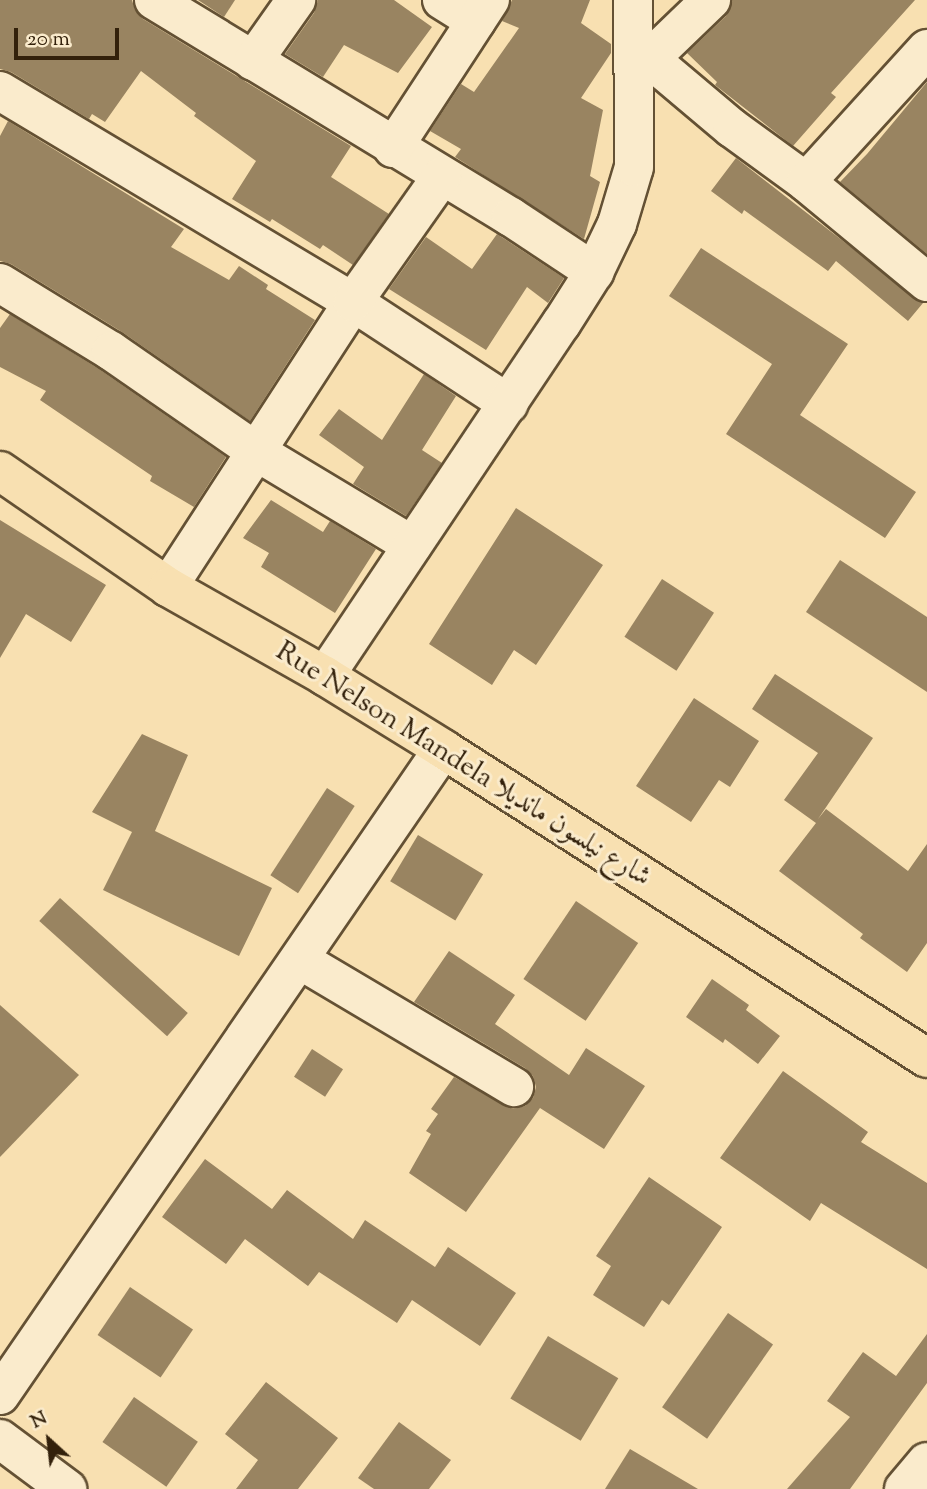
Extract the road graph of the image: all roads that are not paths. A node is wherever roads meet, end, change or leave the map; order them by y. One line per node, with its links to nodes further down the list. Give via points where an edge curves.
1 (296, 0): 8 (street)
2 (442, 0): 6 (street)
3 (633, 0): 9 (street)
4 (711, 0): 9 (street)
5 (167, 3): 8 (street)
6 (483, 11): 11 (street)
7 (927, 49): 13 (street)
8 (254, 61): 11 (street)
9 (642, 67): 13 (street); 14 (street, via 634,167 617,224)
10 (0, 91): 17 (street)
11 (393, 148): 12 (street)
12 (442, 176): 14 (street); 17 (street)
13 (806, 183): 15 (street)
14 (594, 272): 18 (street)
15 (927, 282)
16 (0, 283): 19 (street, via 111,351)
17 (353, 302): 18 (street); 19 (street)
18 (509, 404): 21 (street)
19 (257, 452): 21 (street); 22 (street)
20 (0, 471): 22 (main road, Rue Nelson Mandela شارع نيلسون مانديلا)
21 (412, 545): 23 (street)
22 (168, 587): 23 (main road, Rue Nelson Mandela شارع نيلسون مانديلا)
23 (325, 676): 24 (main road, Rue Nelson Mandela شارع نيلسون مانديلا)
24 (443, 749): 25 (street); 26 (main road, Rue Nelson Mandela شارع نيلسون مانديلا)
25 (300, 960): 27 (street); 28 (street)
26 (927, 1058)
27 (513, 1087)
28 (0, 1395)
29 (0, 1439): 31 (street)
30 (927, 1462): 32 (street)
31 (67, 1489)
32 (904, 1489)

